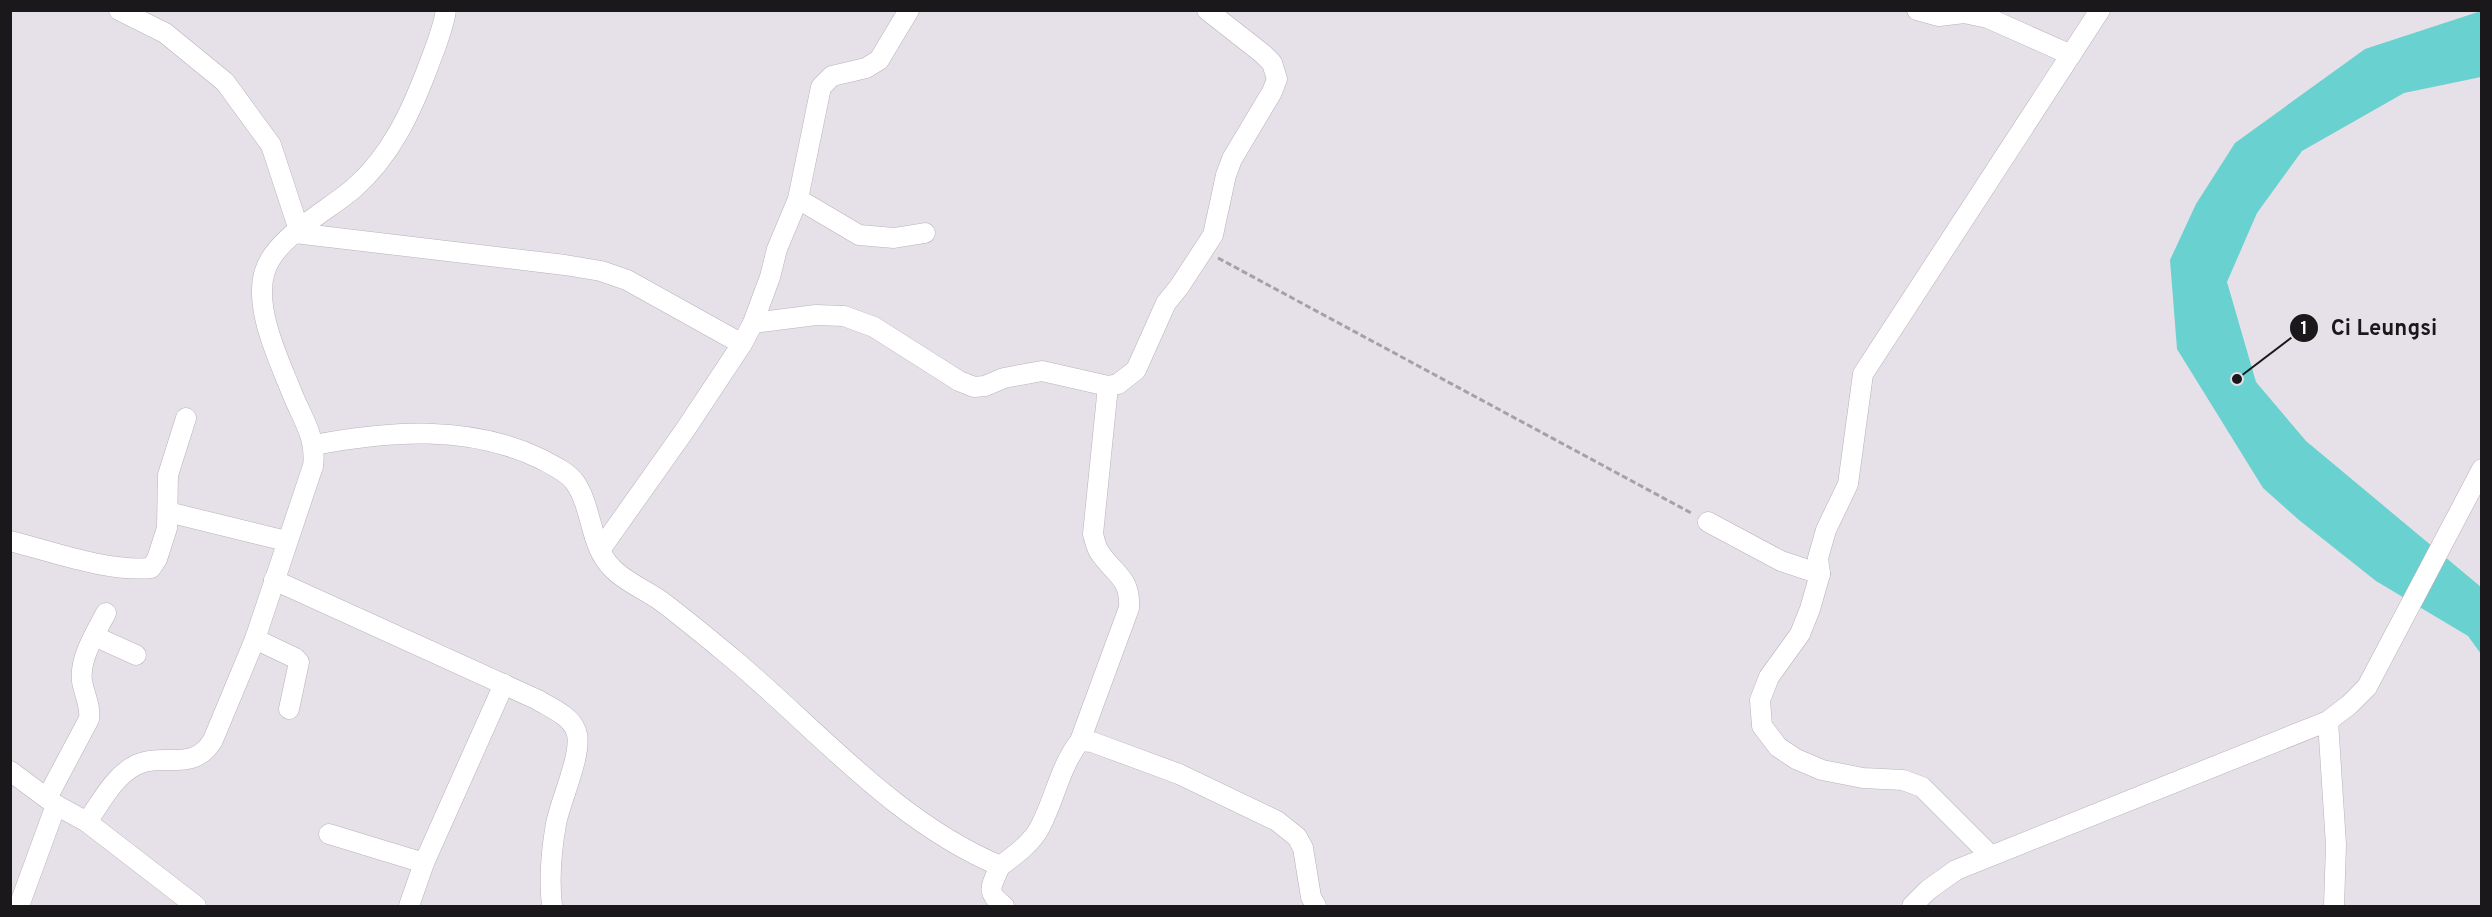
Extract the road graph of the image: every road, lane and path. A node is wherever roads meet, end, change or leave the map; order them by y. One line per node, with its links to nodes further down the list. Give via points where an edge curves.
1 (120, 10): 7 (street)
2 (446, 10): 10 (street, via 426,73 404,125 387,153 355,188)
3 (909, 10): 9 (street, via 879,60 866,68 832,76 821,87)
4 (1207, 10): 12 (street, via 1263,54 1272,63 1277,79 1232,159 1217,224)
5 (1917, 10): 8 (street, via 1939,16 1964,13 1988,18)
6 (2100, 10): 8 (street)
7 (155, 18): 10 (street, via 165,33 225,82 271,145)
8 (2071, 55): 24 (street, via 1863,374 1848,484 1826,530 1818,558)
9 (798, 199): 11 (street, via 859,235 894,238); 13 (street)
10 (297, 232): 14 (street, via 601,271 627,280); 17 (street, via 272,256 265,269 261,294 273,340)
11 (925, 233)
12 (1202, 252): 15 (street, via 1166,303 1136,370 1118,384); 20 (path, via 1232,264)
13 (753, 323): 14 (street); 15 (street, via 816,315 844,316 874,327 959,381 975,387 1042,371)
14 (742, 344): 23 (street)
15 (1108, 386): 33 (street, via 1093,534 1098,551 1125,583 1130,595 1129,608)
16 (186, 418): 19 (street, via 168,476)
17 (314, 445): 22 (street, via 313,466); 23 (street, via 422,433 474,437 528,453 573,479)
18 (2481, 469): 32 (street, via 2367,687)
19 (168, 512): 21 (street, via 167,528 151,568 68,557); 22 (street)
20 (1708, 522): 24 (street, via 1781,561)
21 (10, 541)
22 (286, 541): 25 (street)
23 (600, 550): 40 (street, via 612,568 732,658 902,809 957,847)
24 (1820, 574): 38 (street, via 1800,634 1769,677 1760,700 1762,726 1778,747 1809,766 1863,778 1903,780 1922,787)
25 (274, 580): 28 (street); 30 (street)
26 (106, 613): 27 (street)
27 (94, 636): 29 (street); 35 (street, via 82,675 89,719)
28 (255, 639): 31 (street, via 299,662); 36 (street, via 207,750 182,760 139,763 119,777)
29 (136, 655)
30 (504, 684): 39 (street); 44 (street, via 568,718 576,730 578,746 552,844)
31 (289, 709)
32 (2328, 721): 38 (street); 48 (street, via 2336,845)
33 (1080, 741): 40 (street, via 1070,753 1040,829); 46 (street, via 1179,774 1277,821 1297,837 1303,848)
34 (10, 771): 35 (street)
35 (51, 801): 36 (street); 41 (street)
36 (87, 822): 42 (street)
37 (329, 834): 39 (street)
38 (1990, 855): 47 (street, via 1956,870)
39 (424, 864): 43 (street)
40 (1000, 866): 45 (street, via 991,892)
41 (19, 906)
42 (196, 906)
43 (409, 906)
44 (552, 906)
45 (1004, 906)
46 (1316, 906)
47 (1912, 906)
48 (2334, 906)

